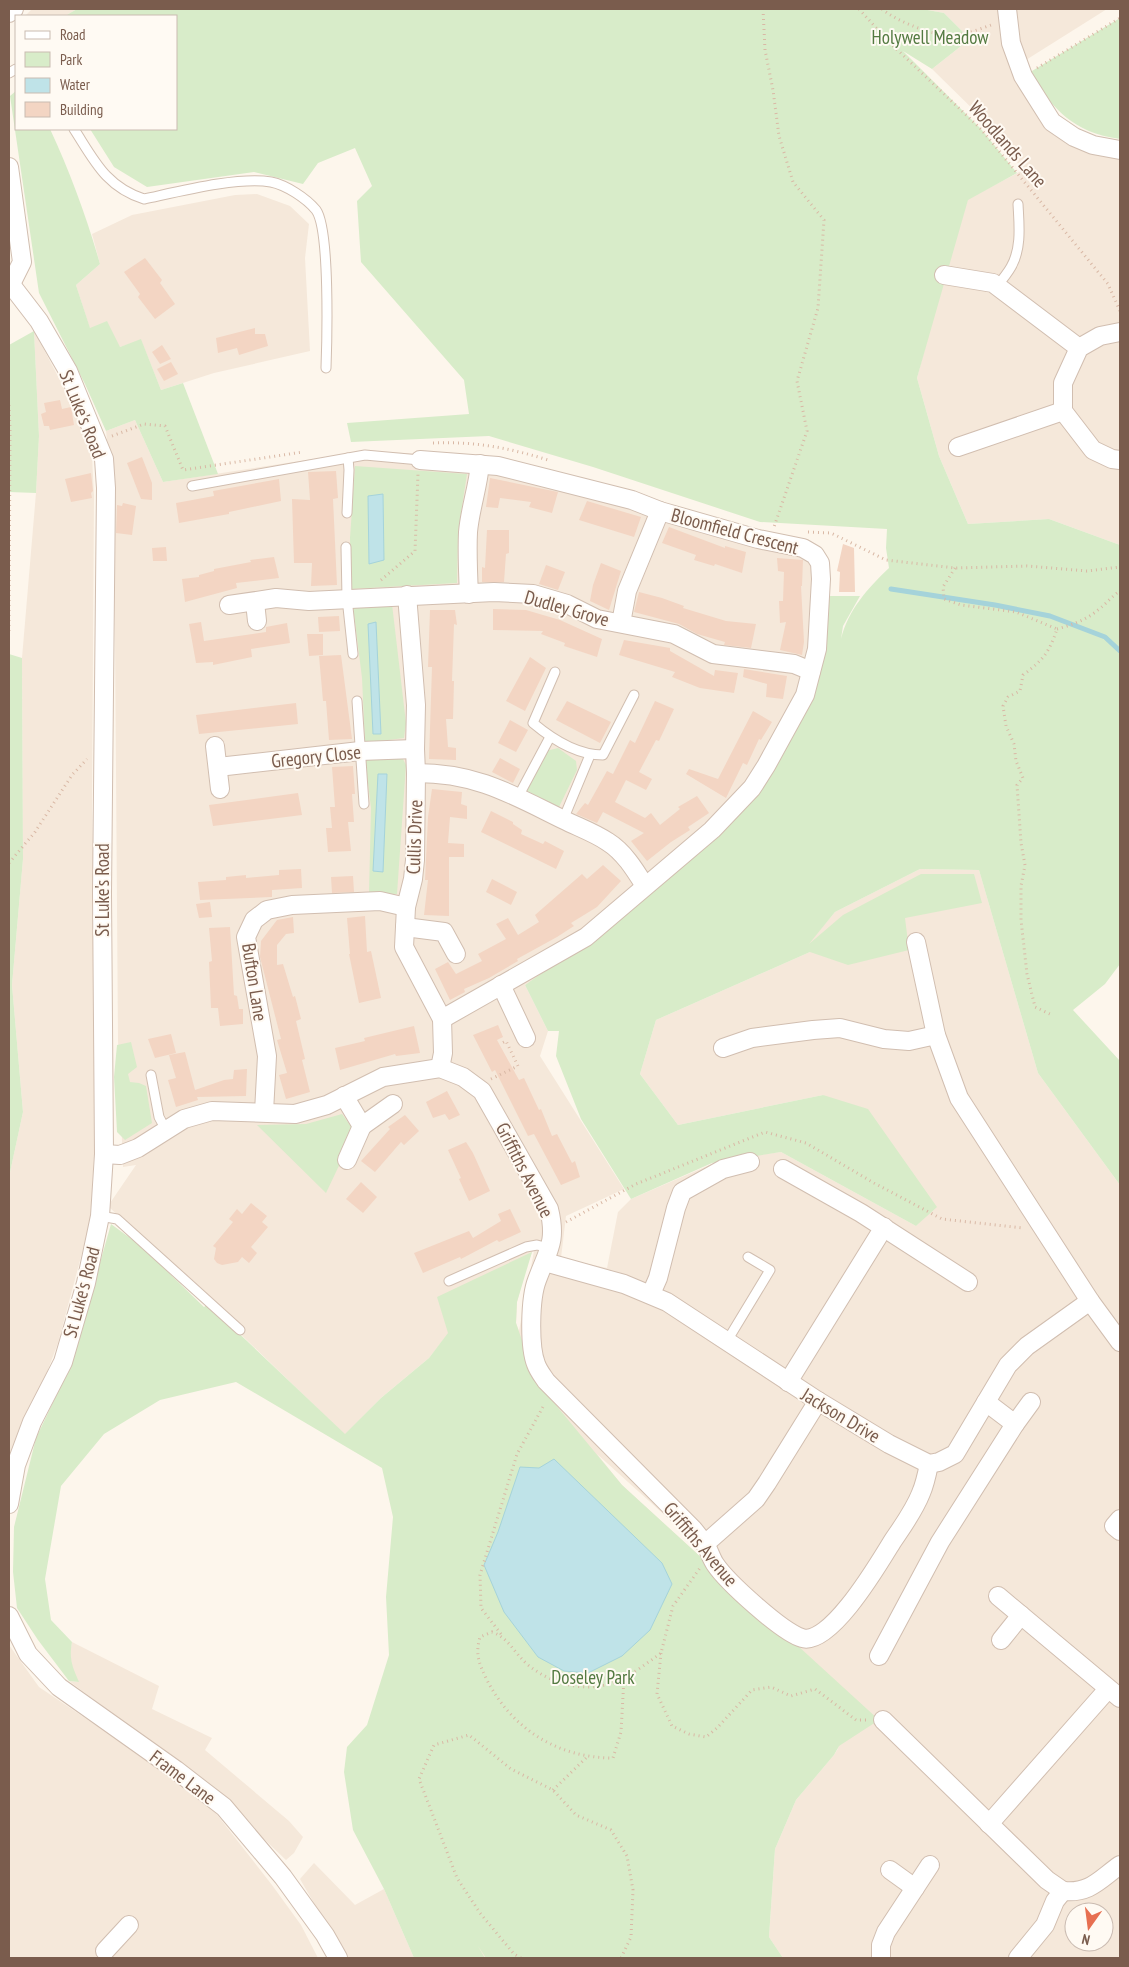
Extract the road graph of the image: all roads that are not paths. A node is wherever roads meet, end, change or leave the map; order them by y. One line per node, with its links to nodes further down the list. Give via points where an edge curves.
1 (14, 9): 2 (street)
2 (9, 13)
3 (1008, 15): 5 (street, via 1011,43 1024,76 1052,122 1093,145)
4 (75, 130): 13 (lane, via 101,170 121,190 131,195 144,199 241,181 270,182 300,196 316,211 323,244 328,321)
5 (1120, 150)
6 (9, 168): 9 (street, via 22,262)
7 (1018, 204): 10 (lane, via 1020,232 1015,256 1012,266)
8 (944, 275): 10 (street)
9 (10, 283): 64 (street, St Luke's Road, via 39,321 68,370 104,459)
10 (997, 286): 12 (street)
11 (1120, 332): 12 (street, via 1100,336)
12 (1079, 348): 14 (street, via 1063,383)
13 (326, 368)
14 (1063, 411): 15 (street); 17 (street, via 1093,450)
15 (958, 447)
16 (348, 458): 19 (lane, via 365,455); 20 (lane); 22 (lane)
17 (1120, 460)
18 (480, 464): 19 (street, Bloomfield Crescent); 21 (street, Bloomfield Crescent, via 632,500); 24 (street, via 468,530)
19 (419, 465)
20 (192, 486)
21 (660, 510): 30 (street, via 627,591); 32 (street, Bloomfield Crescent, via 758,539 802,548 814,555 820,563 821,579 817,649)
22 (347, 514)
23 (346, 546): 26 (lane)
24 (469, 594): 25 (street, Dudley Grove); 30 (street, Dudley Grove, via 533,594 567,604 597,619)
25 (407, 595): 26 (street, Dudley Grove); 38 (street, Cullis Drive, via 416,705)
26 (347, 598): 27 (street, Dudley Grove, via 308,601 276,598); 31 (lane)
27 (255, 602): 28 (street, Dudley Grove); 29 (street)
28 (229, 605)
29 (257, 621)
30 (621, 623): 32 (street, Dudley Grove, via 674,634 712,654 794,664)
31 (353, 654)
32 (811, 671): 47 (street, Bloomfield Crescent, via 805,694 752,788 712,830)
33 (555, 672): 36 (lane, via 534,723)
34 (634, 695): 40 (lane, via 603,755)
35 (357, 701): 39 (lane)
36 (550, 737): 40 (lane); 44 (lane)
37 (215, 746): 41 (street)
38 (415, 749): 39 (street, Gregory Close); 42 (street, Cullis Drive)
39 (360, 751): 41 (street, Gregory Close); 45 (lane)
40 (590, 755): 46 (lane)
41 (218, 767): 43 (street)
42 (416, 773): 44 (street, via 468,777); 48 (street, Cullis Drive, via 415,860)
43 (220, 789)
44 (518, 797): 46 (street)
45 (364, 804)
46 (563, 820): 47 (street, via 608,842 630,863)
47 (645, 886): 52 (street, Bloomfield Crescent, via 586,937)
48 (406, 907): 49 (street, Cullis Drive); 61 (street, Bufton Lane, via 381,901 292,905 267,910 254,920 246,937 267,1056)
49 (405, 928): 51 (street, via 444,932); 53 (street, Cullis Drive, via 404,947)
50 (916, 942): 54 (street)
51 (456, 954)
52 (502, 985): 53 (street, Bloomfield Crescent); 55 (street)
53 (442, 1018): 57 (street, Cullis Drive)
54 (936, 1035): 56 (street, via 909,1041 884,1039 840,1028 752,1038); 75 (street, via 959,1098)
55 (526, 1038)
56 (723, 1048)
57 (440, 1068): 59 (street, via 383,1077); 70 (street, Griffiths Avenue, via 463,1077 482,1090 548,1209 553,1231)
58 (151, 1075): 63 (lane, via 159,1117)
59 (344, 1096): 61 (street, via 327,1105 294,1114); 62 (street)
60 (393, 1104): 62 (street)
61 (264, 1112): 63 (street, via 212,1110 184,1119)
62 (362, 1126): 65 (street)
63 (166, 1130): 64 (street, via 120,1155)
64 (104, 1154): 68 (street, St Luke's Road)
65 (347, 1160)
66 (750, 1162): 74 (street, via 723,1169 682,1192)
67 (783, 1169): 69 (street)
68 (100, 1216): 76 (lane, via 116,1219); 85 (street, St Luke's Road, via 86,1283 63,1362 32,1422 16,1466)
69 (884, 1227): 73 (street); 79 (street)
70 (547, 1255): 72 (lane, via 536,1246 526,1247); 74 (street, Jackson Drive); 88 (street, Griffiths Avenue, via 536,1281 532,1303 532,1350 536,1364 546,1381 693,1529)
71 (748, 1256): 77 (lane, via 770,1270)
72 (449, 1281)
73 (968, 1282)
74 (651, 1294): 77 (street, Jackson Drive)
75 (1090, 1301): 78 (street); 81 (street, via 1027,1346 1008,1365)
76 (240, 1330)
77 (727, 1342): 79 (street, Jackson Drive)
78 (1120, 1342)
79 (788, 1382): 80 (street, Jackson Drive)
80 (818, 1401): 84 (street, Jackson Drive); 88 (street, via 756,1499)
81 (986, 1402): 83 (street); 84 (street, via 955,1454)
82 (1031, 1402): 83 (street)
83 (1016, 1424): 93 (street, via 940,1542)
84 (929, 1464): 88 (street, Griffiths Avenue, via 921,1494 864,1587 846,1610 817,1637 802,1638 790,1632 748,1599 716,1565)
85 (9, 1504)
86 (1120, 1519): 87 (street, via 1114,1526)
87 (1120, 1531)
88 (709, 1552)
89 (998, 1596): 90 (street)
90 (1021, 1615): 92 (street); 94 (street)
91 (9, 1616): 104 (street, Frame Lane, via 28,1654 59,1687 224,1808 278,1871)
92 (1001, 1640)
93 (879, 1656)
94 (1114, 1694): 96 (street)
95 (883, 1720): 96 (street)
96 (989, 1824): 101 (street, via 1047,1880)
97 (1120, 1865): 101 (street, via 1091,1887 1076,1892)
98 (930, 1866): 100 (street)
99 (890, 1870): 100 (street)
100 (915, 1888): 105 (street, via 886,1932)
101 (1063, 1891): 106 (street, via 1044,1925)
102 (129, 1926): 103 (street)
103 (106, 1956)
104 (338, 1958)
105 (881, 1958)
106 (1018, 1958)

